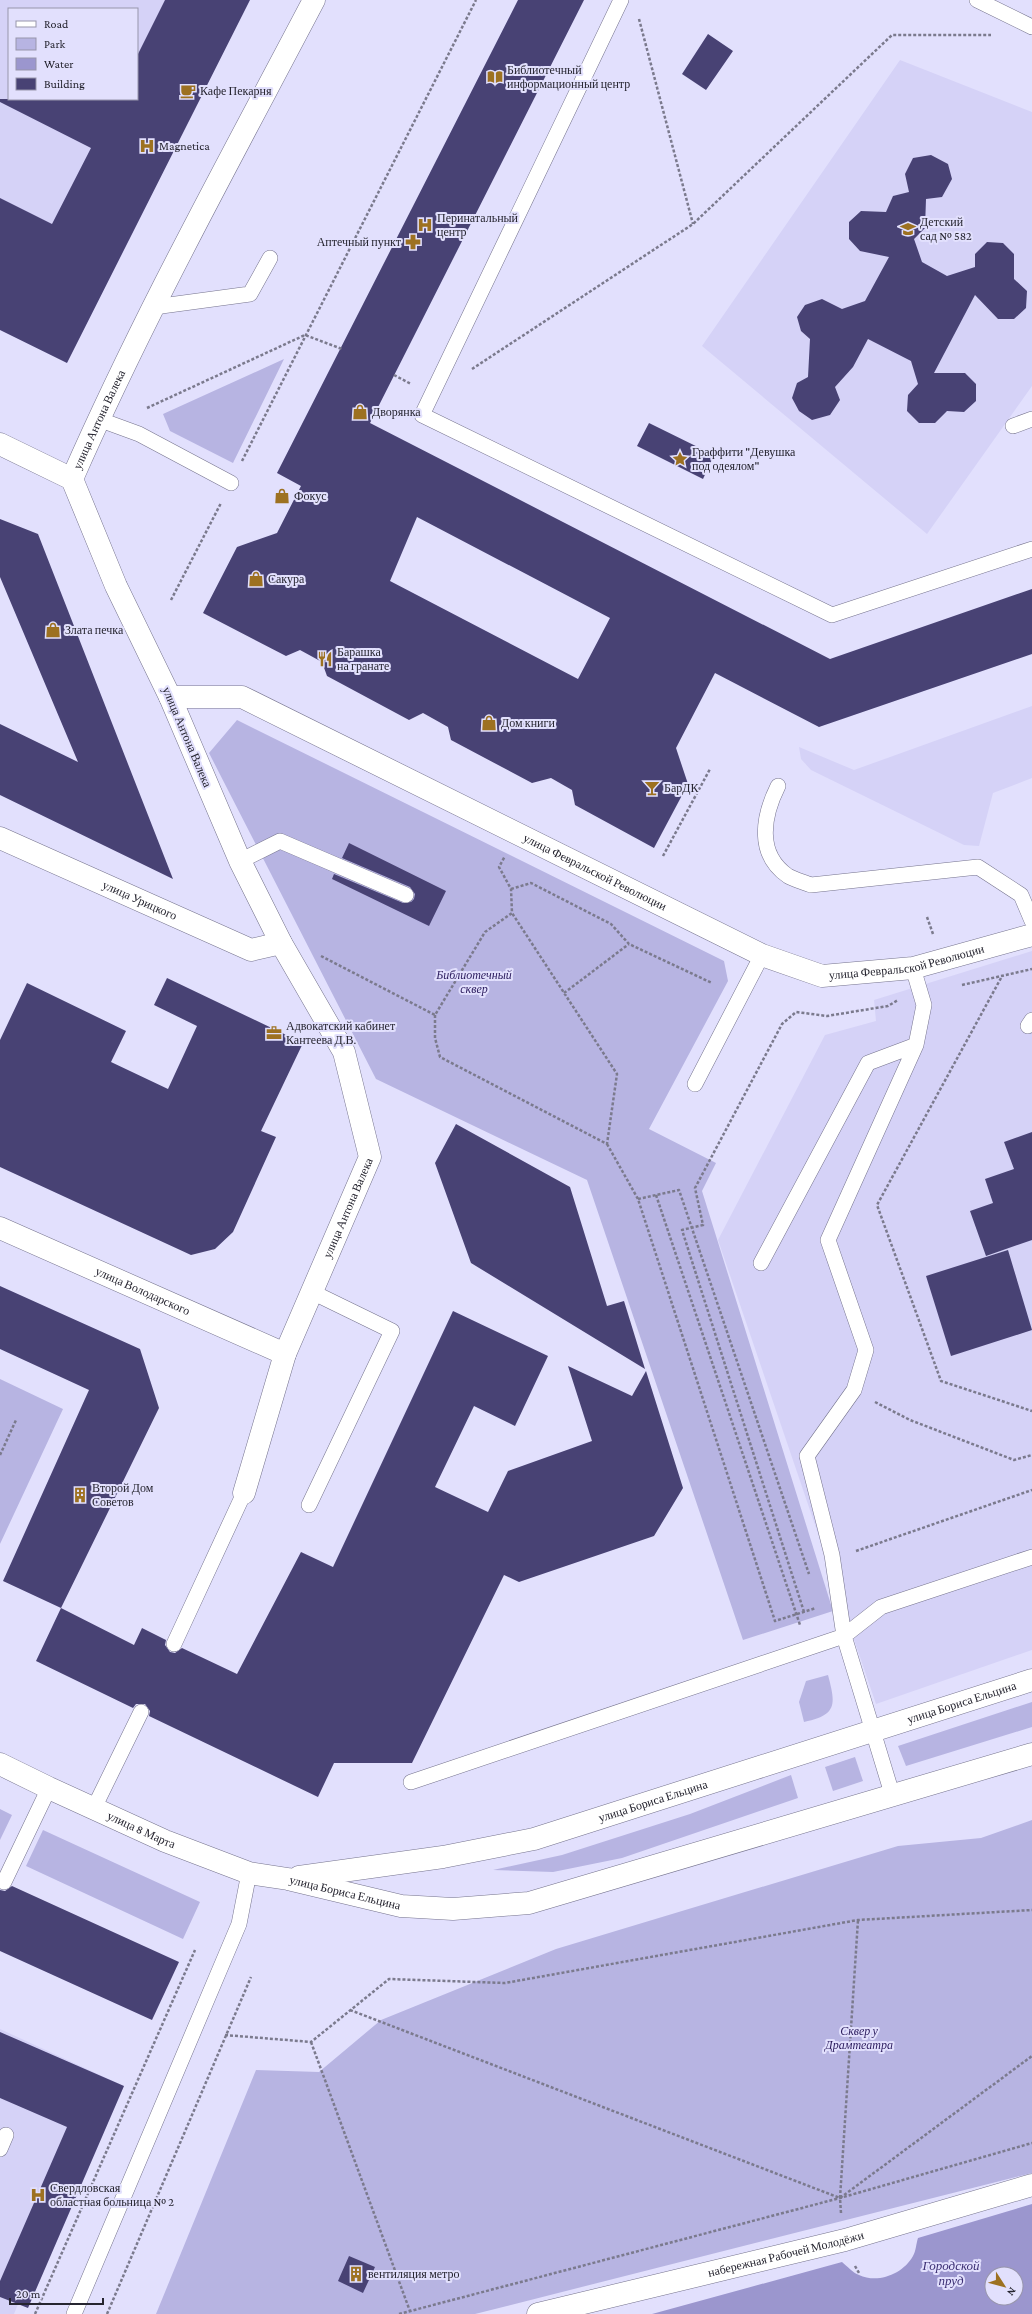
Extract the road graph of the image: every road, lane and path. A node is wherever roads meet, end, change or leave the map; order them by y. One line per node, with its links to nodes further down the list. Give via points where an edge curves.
1 (314, 0): 10 (street, улица Антона Валека)
2 (476, 0): 11 (path)
3 (621, 0): 21 (lane, via 422,415 832,615)
4 (977, 0): 6 (lane)
5 (638, 15): 8 (path)
6 (1032, 27)
7 (993, 35): 8 (path, via 892,36)
8 (692, 224): 13 (path)
9 (270, 258): 10 (lane, via 250,294)
10 (154, 307): 15 (street, улица Антона Валека)
11 (305, 335): 12 (path); 14 (path); 20 (path)
12 (342, 349)
13 (471, 370)
14 (147, 408)
15 (98, 419): 19 (street, улица Антона Валека); 20 (lane, via 140,434)
16 (1032, 419): 17 (lane)
17 (1013, 426)
18 (0, 444): 19 (street)
19 (72, 479): 23 (street, улица Антона Валека, via 116,586)
20 (231, 483): 22 (path)
21 (1032, 548)
22 (171, 600)
23 (170, 696): 29 (street, улица Антона Валека); 38 (street, улица Февральской Революции, via 242,697)
24 (710, 769): 28 (path)
25 (778, 786): 33 (lane, via 769,806 764,828 767,845 775,864 789,876 811,885 978,867 1021,895)
26 (0, 838): 35 (street, улица Урицкого, via 251,950)
27 (508, 851): 30 (path, via 499,867)
28 (663, 856)
29 (240, 861): 31 (lane, via 280,841); 35 (street, улица Антона Валека)
30 (511, 889): 32 (path); 36 (path, via 531,883 611,924)
31 (406, 895)
32 (512, 913): 42 (path); 43 (path, via 485,932)
33 (1032, 921)
34 (1032, 935): 39 (street, улица Февральской Революции)
35 (280, 943): 51 (street, улица Антона Валека, via 344,1052 370,1157)
36 (629, 944): 41 (path); 42 (path)
37 (314, 952): 43 (path)
38 (762, 954): 39 (street, улица Февральской Революции, via 822,976); 45 (lane)
39 (913, 968): 44 (lane, via 924,1005)
40 (1032, 969): 54 (path, via 1001,978 877,1205 941,1381)
41 (712, 983)
42 (564, 992): 46 (path, via 617,1074)
43 (435, 1015): 46 (path, via 434,1038 440,1057)
44 (916, 1045): 50 (lane, via 868,1063); 53 (lane, via 828,1240 866,1350)
45 (695, 1084)
46 (607, 1144): 48 (path)
47 (656, 1195): 48 (path); 63 (path, via 679,1190); 65 (path)
48 (638, 1199): 65 (path, via 775,1621)
49 (0, 1228): 52 (street, улица Володарского)
50 (761, 1264)
51 (312, 1292): 52 (street, улица Антона Валека); 60 (lane, via 392,1331)
52 (285, 1354): 59 (street, улица Антона Валека)
53 (854, 1390): 57 (path, via 910,1420 1014,1460); 62 (lane, via 807,1456)
54 (1032, 1411)
55 (16, 1420): 56 (path)
56 (0, 1455)
57 (1032, 1455)
58 (1032, 1490): 62 (path)
59 (244, 1493): 67 (lane)
60 (309, 1505)
61 (1032, 1557): 66 (lane, via 881,1607)
62 (833, 1559): 66 (lane)
63 (810, 1577)
64 (820, 1607): 65 (path)
65 (796, 1614)
66 (844, 1636): 70 (lane); 73 (lane)
67 (174, 1644)
68 (1032, 1680): 70 (street, улица Бориса Ельцина)
69 (141, 1712): 76 (lane)
70 (872, 1731): 75 (lane); 78 (street, улица Бориса Ельцина, via 534,1839 443,1857)
71 (1032, 1754): 75 (street, улица Бориса Ельцина)
72 (0, 1764): 74 (street, улица 8 Марта)
73 (411, 1782)
74 (49, 1788): 76 (street, улица 8 Марта); 79 (lane)
75 (893, 1797): 78 (street, улица Бориса Ельцина, via 529,1903 453,1908 401,1906)
76 (94, 1808): 77 (street, улица 8 Марта, via 165,1841)
77 (249, 1873): 78 (street, улица 8 Марта); 96 (lane, via 239,1924)
78 (288, 1879)
79 (4, 1882)
80 (1032, 1910): 81 (path)
81 (858, 1920): 84 (path, via 505,1983 389,1979); 92 (path)
82 (195, 1950): 95 (path)
83 (251, 1976): 85 (path)
84 (349, 2009): 86 (path); 92 (path)
85 (225, 2035): 86 (path); 97 (path)
86 (311, 2042): 94 (path)
87 (1032, 2056): 92 (path)
88 (6, 2135): 90 (lane)
89 (1032, 2143): 92 (path)
90 (0, 2150)
91 (1032, 2186): 93 (street, набережная Рабочей Молодёжи)
92 (840, 2198): 93 (path); 94 (path)
93 (845, 2240): 99 (street, набережная Рабочей Молодёжи)
94 (411, 2312): 98 (path)
95 (35, 2314)
96 (74, 2314)
97 (107, 2314)
98 (400, 2314)
99 (538, 2314)

